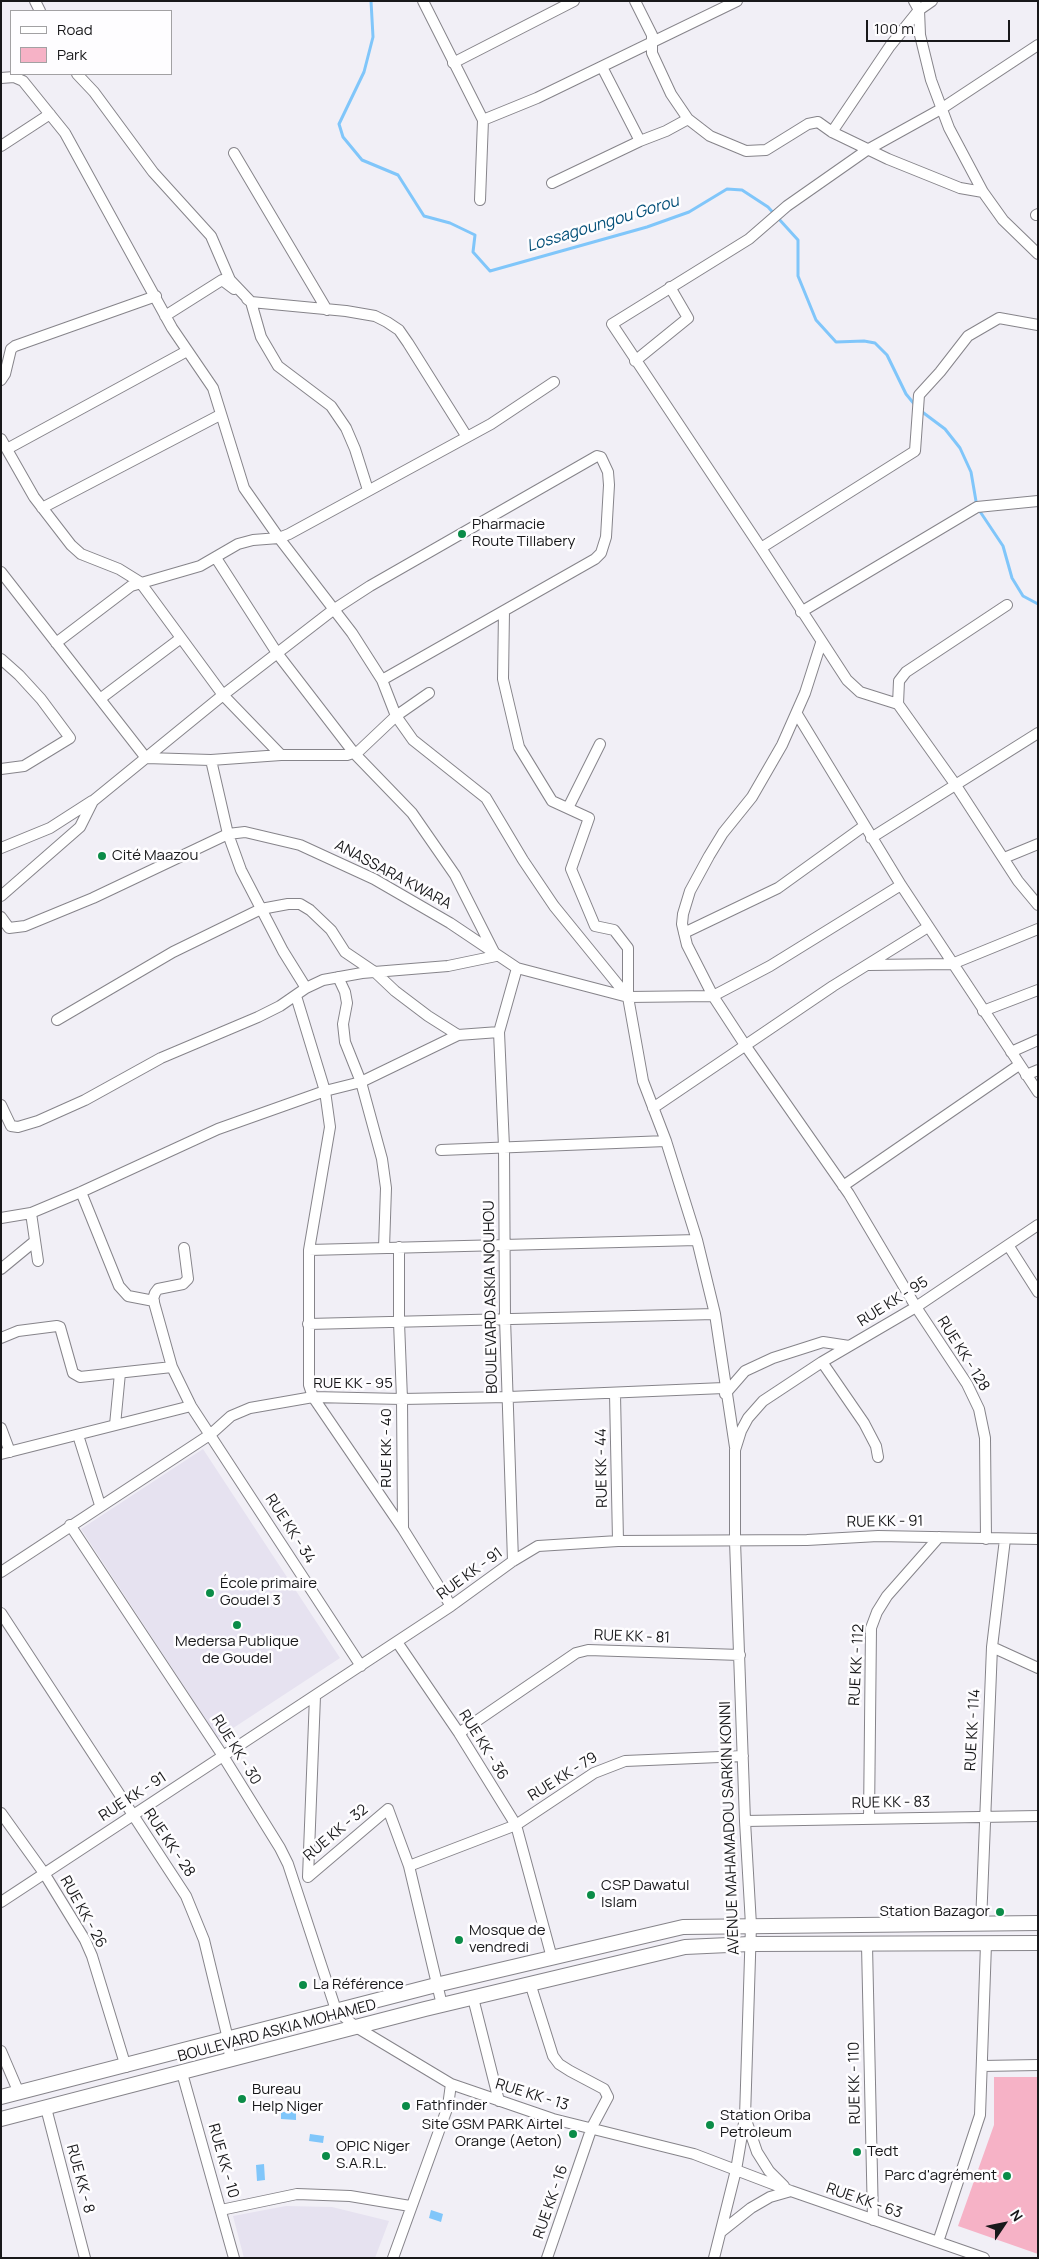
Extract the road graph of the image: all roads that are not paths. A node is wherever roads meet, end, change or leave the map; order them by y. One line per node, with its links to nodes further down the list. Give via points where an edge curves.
1 (423, 1): 11 (street)
2 (548, 1): 8 (street)
3 (574, 1): 8 (street)
4 (634, 1): 9 (street)
5 (737, 1): 9 (street)
6 (932, 1): 7 (street)
7 (917, 6): 15 (street, via 920,35); 19 (street)
8 (554, 11): 11 (street)
9 (653, 42): 12 (street); 17 (street, via 656,64)
10 (1038, 45): 15 (street)
11 (453, 63): 18 (street)
12 (602, 67): 18 (street); 20 (street)
13 (78, 75): 30 (street, via 153,172 211,236 230,280)
14 (1, 78): 16 (street, via 14,77 23,81)
15 (941, 109): 22 (street); 25 (street)
16 (50, 114): 21 (street); 29 (street, via 65,133)
17 (688, 119): 19 (street, via 710,136 746,151 766,150 808,124 818,122); 20 (street)
18 (483, 120): 26 (street)
19 (832, 132): 22 (street)
20 (640, 141): 24 (street)
21 (1, 146)
22 (867, 150): 25 (street, via 960,188); 28 (street, via 787,206 758,232)
23 (234, 153): 31 (street)
24 (552, 183)
25 (983, 192): 27 (street, via 1003,220)
26 (480, 200)
27 (1038, 254)
28 (670, 287): 35 (street, via 688,318); 35 (street, via 612,324)
29 (156, 296): 32 (street); 36 (street, via 15,346 11,349)
30 (251, 302): 31 (street); 32 (street, via 222,280); 42 (street, via 261,337 278,366 331,406 346,428)
31 (327, 310): 39 (street, via 375,316 398,330)
32 (165, 316): 34 (street)
33 (1038, 325): 46 (street, via 999,318 968,336 919,395 915,451)
34 (187, 351): 38 (street, via 213,388); 41 (street)
35 (634, 361): 46 (street)
36 (1, 380)
37 (554, 382): 39 (street)
38 (220, 415): 44 (street); 45 (street, via 244,488)
39 (467, 437): 42 (street)
40 (1, 439): 41 (street)
41 (7, 449): 44 (street)
42 (368, 490): 45 (street)
43 (1038, 501): 53 (street, via 977,507)
44 (42, 508): 49 (street, via 81,554 119,569)
45 (279, 538): 47 (street, via 238,544); 51 (street)
46 (761, 548): 53 (street)
47 (216, 558): 49 (street, via 185,572); 57 (street)
48 (1, 572): 55 (street)
49 (140, 582): 54 (street); 55 (street)
50 (1007, 605): 63 (street, via 906,672 900,681)
51 (333, 610): 52 (street, via 597,456 601,457 608,472 609,485 606,538 601,553); 57 (street); 59 (street)
52 (504, 611): 59 (street); 75 (street, via 504,679 519,748 552,801)
53 (801, 612): 56 (street)
54 (181, 638): 61 (street); 62 (street)
55 (56, 643): 62 (street)
56 (821, 643): 63 (street, via 847,680 860,692); 64 (street)
57 (277, 652): 61 (street); 68 (street)
58 (1, 659): 72 (street, via 41,699 70,738 24,766)
59 (382, 680): 65 (street)
60 (428, 694): 65 (street)
61 (222, 695): 69 (street); 70 (street)
62 (100, 699): 70 (street)
63 (898, 704): 73 (street)
64 (797, 714): 76 (street); 89 (street, via 752,798 723,833 690,890 683,914)
65 (396, 716): 68 (street); 100 (street, via 413,740 486,798 554,906)
66 (1038, 733): 73 (street)
67 (600, 744): 75 (street)
68 (354, 753): 69 (street); 90 (street, via 412,813 455,875)
69 (281, 755): 71 (street)
70 (146, 758): 71 (street); 74 (street)
71 (212, 760): 77 (street)
72 (1, 769)
73 (955, 784): 78 (street); 81 (street)
74 (93, 801): 80 (street, via 50,828); 83 (street, via 80,827)
75 (568, 808): 100 (street, via 589,818 571,869 595,926 614,930 628,948)
76 (864, 826): 78 (street); 89 (street, via 778,888)
77 (228, 834): 85 (street, via 241,870); 86 (street, via 93,898 25,926 9,928); 90 (street, ANASSARA KWARA, via 264,835 326,856 374,879 450,923)
78 (871, 838): 82 (street)
79 (1038, 844): 81 (street)
80 (1, 848)
81 (1004, 858): 84 (street)
82 (901, 885): 87 (street); 99 (street, via 770,966)
83 (1, 896)
84 (1038, 905)
85 (261, 909): 94 (street, via 300,904 331,930 345,952); 96 (street); 102 (street, via 173,952)
86 (1, 917)
87 (928, 927): 91 (street); 92 (street)
88 (1038, 929): 91 (street)
89 (684, 933): 99 (street, RUE KK - 128)
90 (496, 956): 93 (street, ANASSARA KWARA); 94 (street, via 448,966)
91 (952, 964): 92 (street); 101 (street)
92 (867, 965): 106 (street)
93 (517, 968): 100 (street, ANASSARA KWARA); 103 (street, BOULEVARD ASKIA NOUHOU)
94 (376, 973): 95 (street); 104 (street, via 395,991)
95 (338, 977): 96 (street); 111 (street, via 347,1003 343,1024 345,1042)
96 (306, 988): 98 (street)
97 (1038, 990): 101 (street)
98 (296, 996): 112 (street); 114 (street, via 258,1017 161,1058 85,1100 38,1121 11,1126)
99 (713, 996): 100 (street, ANASSARA KWARA); 106 (street, RUE KK - 128)
100 (628, 997): 115 (street, via 643,1081)
101 (983, 1011): 107 (street)
102 (57, 1020)
103 (499, 1032): 104 (street); 117 (street, BOULEVARD ASKIA NOUHOU)
104 (458, 1035): 111 (street)
105 (1038, 1040): 107 (street)
106 (745, 1045): 115 (street); 119 (street, RUE KK - 128)
107 (1011, 1052): 108 (street)
108 (1019, 1065): 110 (street); 119 (street)
109 (1038, 1070): 110 (street)
110 (1026, 1075): 113 (street)
111 (361, 1082): 112 (street); 130 (street, via 382,1159 386,1188)
112 (325, 1091): 120 (street, via 218,1129); 131 (street, via 329,1137)
113 (1038, 1092)
114 (1, 1105)
115 (653, 1108): 116 (street)
116 (666, 1140): 117 (street); 124 (street)
117 (504, 1147): 118 (street); 127 (street, BOULEVARD ASKIA NOUHOU)
118 (441, 1150)
119 (843, 1186): 136 (street, RUE KK - 128)
120 (81, 1192): 121 (street); 135 (street, via 119,1286 128,1296)
121 (31, 1213): 122 (street); 125 (street)
122 (1, 1218)
123 (1038, 1226): 126 (street, RUE KK - 95)
124 (697, 1240): 127 (street); 137 (street)
125 (35, 1241): 132 (street); 133 (street)
126 (1008, 1245): 134 (street); 136 (street, RUE KK - 95)
127 (504, 1246): 128 (street); 138 (street, BOULEVARD ASKIA NOUHOU)
128 (400, 1247): 130 (street); 139 (street, RUE KK - 40)
129 (184, 1248): 135 (street, via 188,1279 183,1284 158,1289 154,1293)
130 (384, 1248): 131 (street)
131 (310, 1250): 140 (street)
132 (38, 1261)
133 (1, 1269)
134 (1038, 1292)
135 (154, 1301): 144 (street, RUE KK - 34)
136 (916, 1307): 142 (street, RUE KK - 95); 164 (street, RUE KK - 128, via 967,1384 979,1409 985,1438)
137 (715, 1314): 138 (street); 146 (street)
138 (505, 1318): 139 (street); 149 (street, BOULEVARD ASKIA NOUHOU)
139 (399, 1322): 140 (street); 150 (street, RUE KK - 40)
140 (308, 1324): 148 (street, via 308,1371)
141 (1, 1338): 145 (street, via 18,1331 57,1326 76,1376)
142 (849, 1346): 143 (street, RUE KK - 95); 146 (street, via 823,1342 773,1358 745,1371)
143 (822, 1362): 151 (street, RUE KK - 95); 159 (street, via 864,1423)
144 (172, 1367): 145 (street); 152 (street, RUE KK - 34)
145 (120, 1373): 153 (street)
146 (725, 1391): 147 (street, RUE KK - 95); 157 (street)
147 (616, 1394): 149 (street, RUE KK - 95); 167 (street, RUE KK - 44)
148 (313, 1397): 150 (street, RUE KK - 95); 155 (street, RUE KK - 95, via 241,1411); 162 (street)
149 (509, 1397): 150 (street, RUE KK - 95); 169 (street, BOULEVARD ASKIA NOUHOU)
150 (402, 1399): 162 (street, RUE KK - 40)
151 (763, 1401): 157 (street, AVENUE MAHAMADOU SARKIN KONNI, via 740,1431)
152 (191, 1406): 153 (street); 155 (street, RUE KK - 34)
153 (115, 1425): 156 (street)
154 (1, 1428): 158 (street)
155 (211, 1434): 160 (street, RUE KK - 95); 176 (street, RUE KK - 34)
156 (78, 1435): 158 (street); 160 (street)
157 (735, 1450): 168 (street, AVENUE MAHAMADOU SARKIN KONNI)
158 (6, 1453)
159 (878, 1457)
160 (100, 1505): 161 (street, RUE KK - 95)
161 (70, 1525): 170 (street, RUE KK - 95); 180 (street, RUE KK - 30)
162 (403, 1529): 171 (street)
163 (939, 1536): 164 (street, RUE KK - 91); 168 (street, RUE KK - 91); 186 (street, RUE KK - 112, via 887,1596 871,1628)
164 (986, 1539): 165 (street, RUE KK - 91)
165 (1005, 1539): 166 (street, RUE KK - 91); 174 (street, RUE KK - 114)
166 (1038, 1539)
167 (618, 1541): 168 (street, RUE KK - 91); 169 (street, RUE KK - 91, via 538,1546)
168 (735, 1541): 175 (street, AVENUE MAHAMADOU SARKIN KONNI)
169 (513, 1561): 171 (street, RUE KK - 91)
170 (2, 1571)
171 (451, 1606): 173 (street, RUE KK - 91)
172 (1, 1614): 183 (street, RUE KK - 28)
173 (397, 1642): 176 (street, RUE KK - 91); 179 (street, RUE KK - 36)
174 (992, 1647): 177 (street); 184 (street, RUE KK - 114)
175 (740, 1655): 179 (street, RUE KK - 81, via 588,1650 576,1653); 181 (street, AVENUE MAHAMADOU SARKIN KONNI)
176 (361, 1666): 178 (street, RUE KK - 91)
177 (1038, 1668)
178 (315, 1696): 180 (street, RUE KK - 91); 189 (street, RUE KK - 32, via 308,1877 388,1809)
179 (459, 1733): 188 (street, RUE KK - 36)
180 (223, 1756): 183 (street, RUE KK - 91); 204 (street, RUE KK - 30, via 288,1864)
181 (743, 1756): 187 (street, AVENUE MAHAMADOU SARKIN KONNI); 188 (street, RUE KK - 79, via 625,1761 594,1773)
182 (1, 1813): 190 (street, RUE KK - 26)
183 (132, 1815): 190 (street, RUE KK - 91); 206 (street, RUE KK - 28, via 194,1912)
184 (984, 1816): 185 (street, RUE KK - 83); 186 (street, RUE KK - 83); 192 (street, RUE KK - 114)
185 (1038, 1816)
186 (869, 1819): 187 (street, RUE KK - 83)
187 (745, 1821): 194 (street, AVENUE MAHAMADOU SARKIN KONNI)
188 (516, 1825): 189 (street, RUE KK - 79); 199 (street, RUE KK - 36)
189 (409, 1866): 201 (street, RUE KK - 32)
190 (44, 1873): 191 (street, RUE KK - 91); 211 (street, RUE KK - 26, via 92,1956)
191 (1, 1902)
192 (981, 1923): 193 (main road, BOULEVARD ASKIA MOHAMED); 194 (main road, BOULEVARD ASKIA MOHAMED)
193 (1038, 1923)
194 (750, 1925): 196 (street, AVENUE MAHAMADOU SARKIN KONNI); 199 (main road, BOULEVARD ASKIA MOHAMED, via 683,1927)
195 (1038, 1943): 197 (main road, BOULEVARD ASKIA MOHAMED)
196 (750, 1944): 198 (main road, BOULEVARD ASKIA MOHAMED); 200 (main road, BOULEVARD ASKIA MOHAMED, via 685,1946); 218 (street, AVENUE MAHAMADOU SARKIN KONNI)
197 (986, 1944): 198 (main road, BOULEVARD ASKIA MOHAMED); 210 (street)
198 (867, 1945): 225 (street, RUE KK - 110)
199 (552, 1958): 201 (main road, BOULEVARD ASKIA MOHAMED)
200 (530, 1984): 202 (main road, BOULEVARD ASKIA MOHAMED); 220 (street, RUE KK - 16, via 553,2056 559,2064 604,2089 607,2094)
201 (436, 1985): 203 (street, RUE KK - 32); 204 (main road, BOULEVARD ASKIA MOHAMED)
202 (473, 1998): 203 (main road, BOULEVARD ASKIA MOHAMED); 216 (street)
203 (442, 2005): 205 (main road, BOULEVARD ASKIA MOHAMED)
204 (336, 2010): 205 (street, RUE KK - 13); 206 (main road, BOULEVARD ASKIA MOHAMED)
205 (356, 2027): 208 (main road, BOULEVARD ASKIA MOHAMED); 213 (street, RUE KK - 13)
206 (228, 2039): 208 (street, RUE KK - 28); 211 (main road, BOULEVARD ASKIA MOHAMED)
207 (1, 2051): 214 (street)
208 (230, 2060): 212 (main road, BOULEVARD ASKIA MOHAMED)
209 (1038, 2064): 210 (street)
210 (982, 2066): 227 (street, via 979,2123)
211 (126, 2067): 214 (main road, BOULEVARD ASKIA MOHAMED)
212 (182, 2073): 217 (main road, BOULEVARD ASKIA MOHAMED); 224 (street, RUE KK - 10)
213 (452, 2084): 216 (street, RUE KK - 13); 223 (street, via 448,2106)
214 (19, 2093): 215 (main road, BOULEVARD ASKIA MOHAMED)
215 (1, 2097)
216 (499, 2101): 220 (street, RUE KK - 13, via 553,2119)
217 (46, 2108): 219 (main road, BOULEVARD ASKIA MOHAMED); 228 (street, RUE KK - 8)
218 (745, 2117): 221 (street, AVENUE MAHAMADOU SARKIN KONNI); 222 (street, via 756,2152 769,2171)
219 (1, 2119)
220 (592, 2127): 221 (street, RUE KK - 13, via 694,2154); 231 (street, RUE KK - 16)
221 (736, 2170): 222 (street, RUE KK - 63); 226 (street, AVENUE MAHAMADOU SARKIN KONNI)
222 (791, 2191): 225 (street, RUE KK - 63); 226 (street, via 770,2197 751,2208)
223 (410, 2206): 224 (street, via 350,2196 297,2194); 230 (street)
224 (221, 2210): 229 (street, RUE KK - 10)
225 (873, 2220): 227 (street, RUE KK - 63)
226 (722, 2232): 232 (street, AVENUE MAHAMADOU SARKIN KONNI)
227 (938, 2242): 233 (street, RUE KK - 63)
228 (85, 2258)
229 (234, 2258)
230 (392, 2258)
231 (547, 2258)
232 (714, 2258)
233 (984, 2258)

